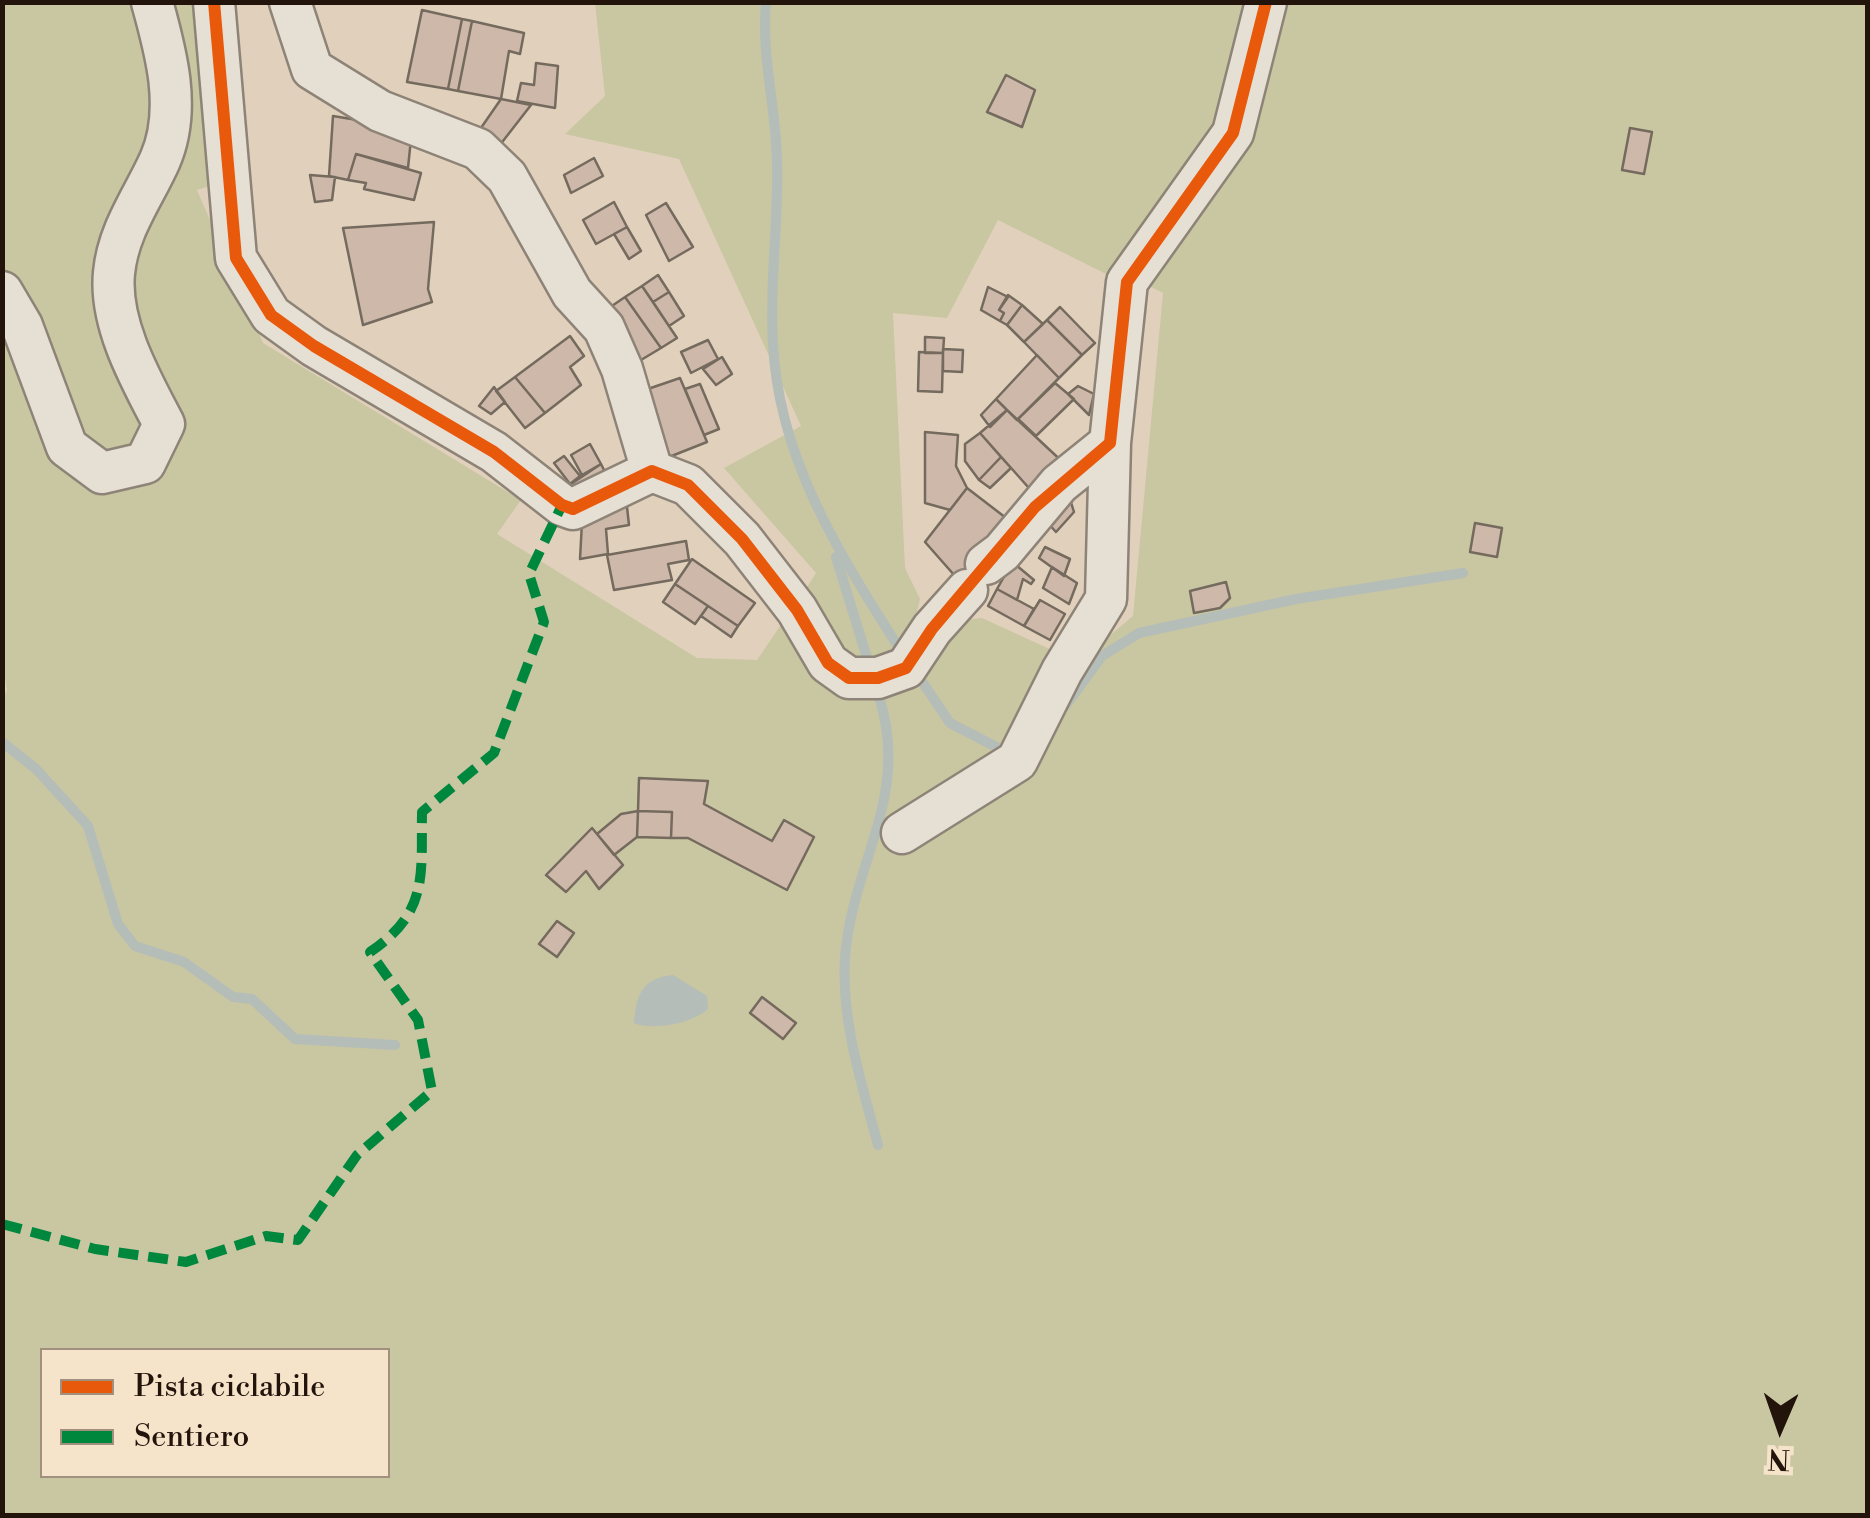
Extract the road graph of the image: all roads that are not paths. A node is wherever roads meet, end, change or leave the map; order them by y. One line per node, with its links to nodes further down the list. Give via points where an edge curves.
1 (152, 2): 5 (street, via 169,60 170,111 162,156 120,239 114,276 118,319 164,424 144,463 102,473 66,447 22,326)
2 (214, 2): 7 (street, via 236,258 271,315 494,452 562,505 574,509)
3 (290, 2): 7 (street, via 312,70 380,111 478,149 507,178 572,293 604,328)
4 (1266, 2): 6 (street, via 1233,133 1127,282)
5 (2, 292)
6 (1110, 444): 7 (street, via 1059,484 906,668 878,678 849,678 828,663 742,539 688,485); 8 (street, via 1106,599 1017,761)
7 (652, 471)
8 (902, 833)

